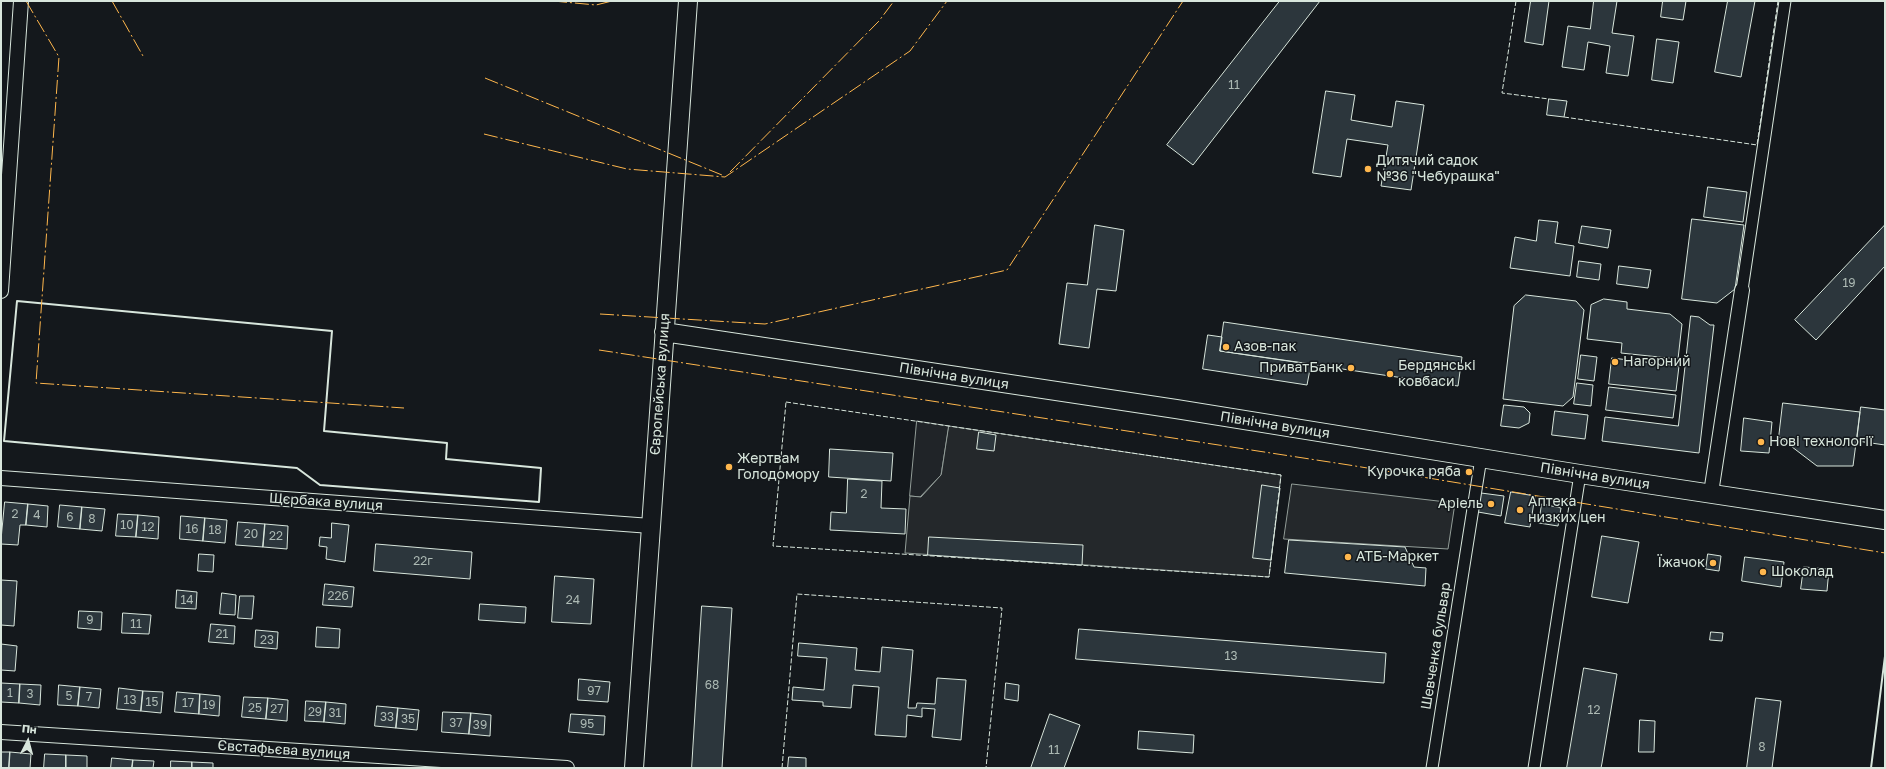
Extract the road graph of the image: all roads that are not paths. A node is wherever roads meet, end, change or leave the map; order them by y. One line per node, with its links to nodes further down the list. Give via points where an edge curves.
1 (21, 1): 5 (street)
2 (688, 1): 6 (street, Європейська вулиця)
3 (1786, 1): 4 (street)
4 (1742, 290): 10 (street)
5 (1, 291)
6 (664, 332): 7 (street, Північна вулиця); 12 (street, Європейська вулиця)
7 (1481, 458): 8 (street, Північна вулиця); 16 (street, Шевченка бульвар)
8 (1580, 474): 10 (street, Північна вулиця); 17 (street)
9 (1, 478): 12 (street, Щєрбака вулиця)
10 (1711, 493): 11 (street, Північна вулиця)
11 (1885, 520)
12 (650, 526): 15 (street, Європейська вулиця)
13 (1, 732): 14 (street, Євстафьєва вулиця)
14 (567, 768)
15 (634, 768)
16 (1432, 768)
17 (1534, 768)

